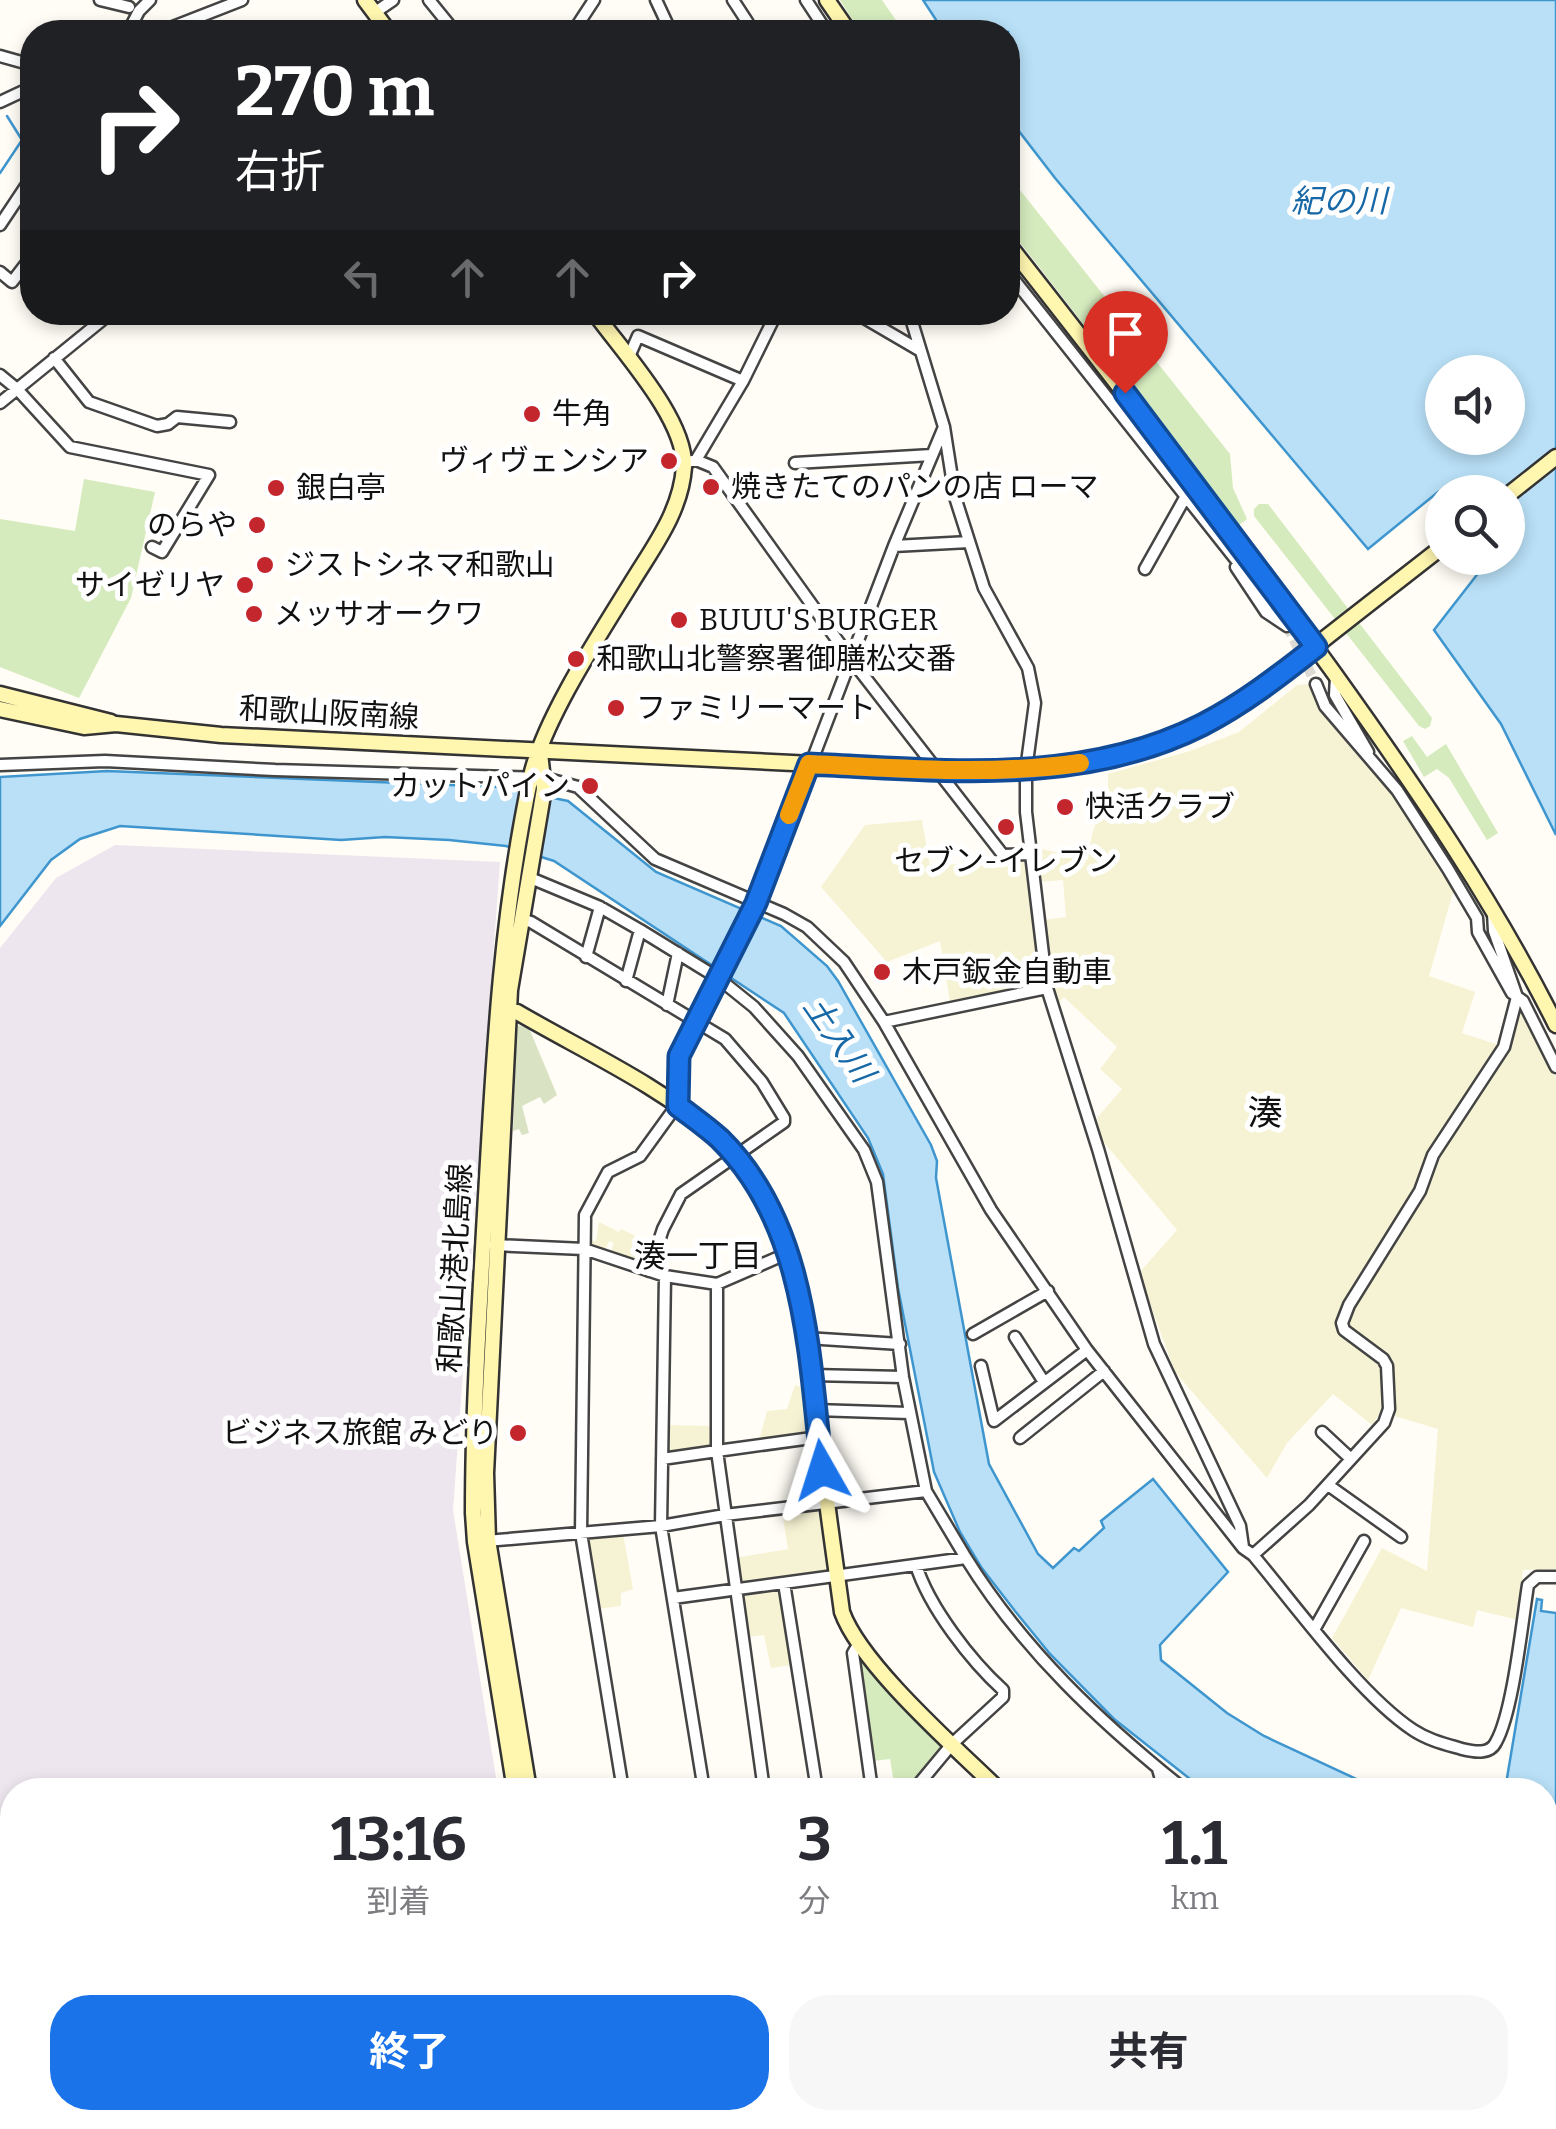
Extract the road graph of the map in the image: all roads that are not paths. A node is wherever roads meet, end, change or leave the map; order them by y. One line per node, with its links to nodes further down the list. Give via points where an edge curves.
1 (100, 0): 7 (street)
2 (150, 0): 9 (street)
3 (242, 0): 10 (street)
4 (364, 0): 8 (main road)
5 (393, 0): 8 (street)
6 (430, 0): 12 (street)
7 (129, 7)
8 (374, 13): 11 (main road)
9 (134, 20)
10 (191, 20)
11 (380, 20)
12 (446, 20)
13 (20, 195): 14 (street)
14 (0, 225)
15 (1020, 259): 44 (main road, via 1148,422)
16 (0, 272): 17 (street, via 12,282)
17 (20, 272)
18 (1020, 287): 38 (street)
19 (96, 325): 25 (street)
20 (603, 325): 26 (main road)
21 (771, 325): 28 (street)
22 (876, 325): 24 (street)
23 (912, 325): 24 (street)
24 (919, 350): 32 (street)
25 (54, 358): 29 (street); 31 (street, via 89,402 157,426 178,417)
26 (628, 359): 28 (street, via 638,336); 35 (main road)
27 (0, 375): 29 (street)
28 (743, 381): 35 (street)
29 (17, 389): 30 (street); 41 (street, via 70,447 209,475 162,552)
30 (0, 402)
31 (230, 422)
32 (944, 427): 33 (street); 39 (street, via 954,497)
33 (932, 455): 36 (street); 40 (street)
34 (1556, 457): 37 (main road)
35 (690, 461): 46 (street, via 714,467); 52 (main road, via 674,512)
36 (795, 462)
37 (1525, 482)
38 (1186, 496): 43 (street); 44 (street)
39 (969, 542): 40 (street); 57 (street, via 984,588 1028,668 1034,703)
40 (894, 546): 46 (street)
41 (152, 547)
42 (1425, 559): 45 (main road)
43 (1145, 569)
44 (1288, 619): 45 (main road)
45 (1316, 647): 47 (main road); 57 (main road, via 1199,726 1089,762)
46 (850, 658): 54 (street); 56 (street)
47 (1336, 676): 53 (street, via 1335,695); 63 (main road)
48 (1316, 684): 53 (street, via 1325,706)
49 (0, 694): 51 (main road, 和歌山阪南線)
50 (0, 709): 51 (main road, 和歌山阪南線, via 84,728)
51 (116, 724): 52 (main road, 和歌山阪南線)
52 (539, 750): 54 (main road); 58 (main road, 和歌山港北島線)
53 (1370, 757): 71 (street, via 1448,869)
54 (809, 764): 56 (main road); 61 (street)
55 (0, 765): 58 (street, via 105,762)
56 (936, 770): 57 (main road); 59 (street, via 1003,855)
57 (1026, 770): 59 (street)
58 (537, 783): 60 (main road, 和歌山港北島線); 61 (street, via 578,787 663,864)
59 (1029, 854): 70 (street)
60 (526, 866): 62 (street); 64 (main road, 和歌山港北島線); 73 (main road, 和歌山港北島線)
61 (754, 906): 68 (street); 74 (street, via 784,914 827,944)
62 (600, 907): 65 (street); 67 (street)
63 (1494, 912): 71 (street, via 1494,931); 76 (main road)
64 (521, 919): 67 (street); 73 (main road, 和歌山港北島線)
65 (640, 930): 66 (street); 69 (street)
66 (678, 953): 68 (street); 72 (street)
67 (586, 956): 69 (street)
68 (719, 976): 75 (street); 90 (street, via 798,1056 864,1150 877,1182)
69 (626, 981): 72 (street)
70 (1047, 988): 74 (street); 114 (street, via 1154,1344)
71 (1518, 997): 77 (street); 103 (street, via 1504,1047 1433,1155 1420,1191 1344,1315 1344,1330 1388,1366 1384,1423)
72 (666, 1005): 75 (street)
73 (502, 1010): 78 (main road); 80 (main road, 和歌山港北島線)
74 (884, 1022): 86 (street, via 991,1210)
75 (697, 1024): 78 (street, via 679,1056); 79 (street, via 741,1056 784,1118)
76 (1556, 1026)
77 (1556, 1067)
78 (678, 1106): 79 (main road); 81 (street, via 640,1156 608,1172 585,1215)
79 (736, 1158): 82 (main road); 83 (street, via 681,1194)
80 (490, 1245): 81 (street); 112 (main road, 和歌山港北島線)
81 (584, 1249): 83 (street); 110 (street)
82 (788, 1253): 85 (street); 89 (main road)
83 (649, 1271): 84 (street)
84 (665, 1276): 85 (street); 104 (street)
85 (718, 1284): 102 (street)
86 (1048, 1291): 87 (street); 91 (street)
87 (973, 1334)
88 (1015, 1337): 96 (street)
89 (806, 1338): 90 (street); 94 (main road)
90 (900, 1344): 95 (street)
91 (1087, 1350): 93 (street); 96 (street)
92 (981, 1366): 96 (street, via 994,1421)
93 (1104, 1371): 101 (street); 114 (street)
94 (811, 1375): 95 (street); 97 (main road)
95 (903, 1377): 98 (street)
96 (1044, 1382)
97 (816, 1410): 98 (street); 100 (main road)
98 (909, 1413): 106 (street)
99 (1322, 1432): 103 (street)
100 (818, 1437): 102 (street); 107 (main road)
101 (1020, 1438)
102 (717, 1452): 104 (street); 108 (street)
103 (1351, 1458): 105 (street)
104 (662, 1460): 109 (street)
105 (1328, 1484): 111 (street); 114 (street)
106 (926, 1491): 107 (street); 115 (street)
107 (826, 1502): 108 (street); 117 (main road)
108 (725, 1515): 109 (street); 120 (street)
109 (661, 1526): 110 (street); 121 (street)
110 (581, 1533): 112 (street); 128 (street)
111 (1401, 1537)
112 (482, 1541): 126 (main road, 和歌山港北島線); 127 (main road, 和歌山港北島線)
113 (1364, 1541): 122 (street)
114 (1248, 1551): 122 (street)
115 (966, 1558): 116 (street); 125 (street, via 998,1607 1069,1688)
116 (916, 1566): 117 (street); 124 (street, via 974,1664 1003,1690 1003,1698)
117 (837, 1576): 119 (street); 123 (main road, via 842,1612)
118 (1556, 1577): 122 (street, via 1537,1577 1528,1585 1508,1700 1488,1751 1433,1741 1407,1726)
119 (784, 1583): 120 (street); 131 (street)
120 (735, 1590): 121 (street); 130 (street)
121 (673, 1598): 129 (street)
122 (1314, 1628)
123 (859, 1643): 124 (main road); 132 (street, via 854,1653)
124 (952, 1744): 133 (street); 134 (main road)
125 (1158, 1768): 135 (street); 136 (street)
126 (513, 1778)
127 (527, 1778)
128 (621, 1778)
129 (702, 1778)
130 (762, 1778)
131 (815, 1778)
132 (870, 1778)
133 (926, 1778)
134 (987, 1778)
135 (1161, 1778)
136 (1170, 1778)

